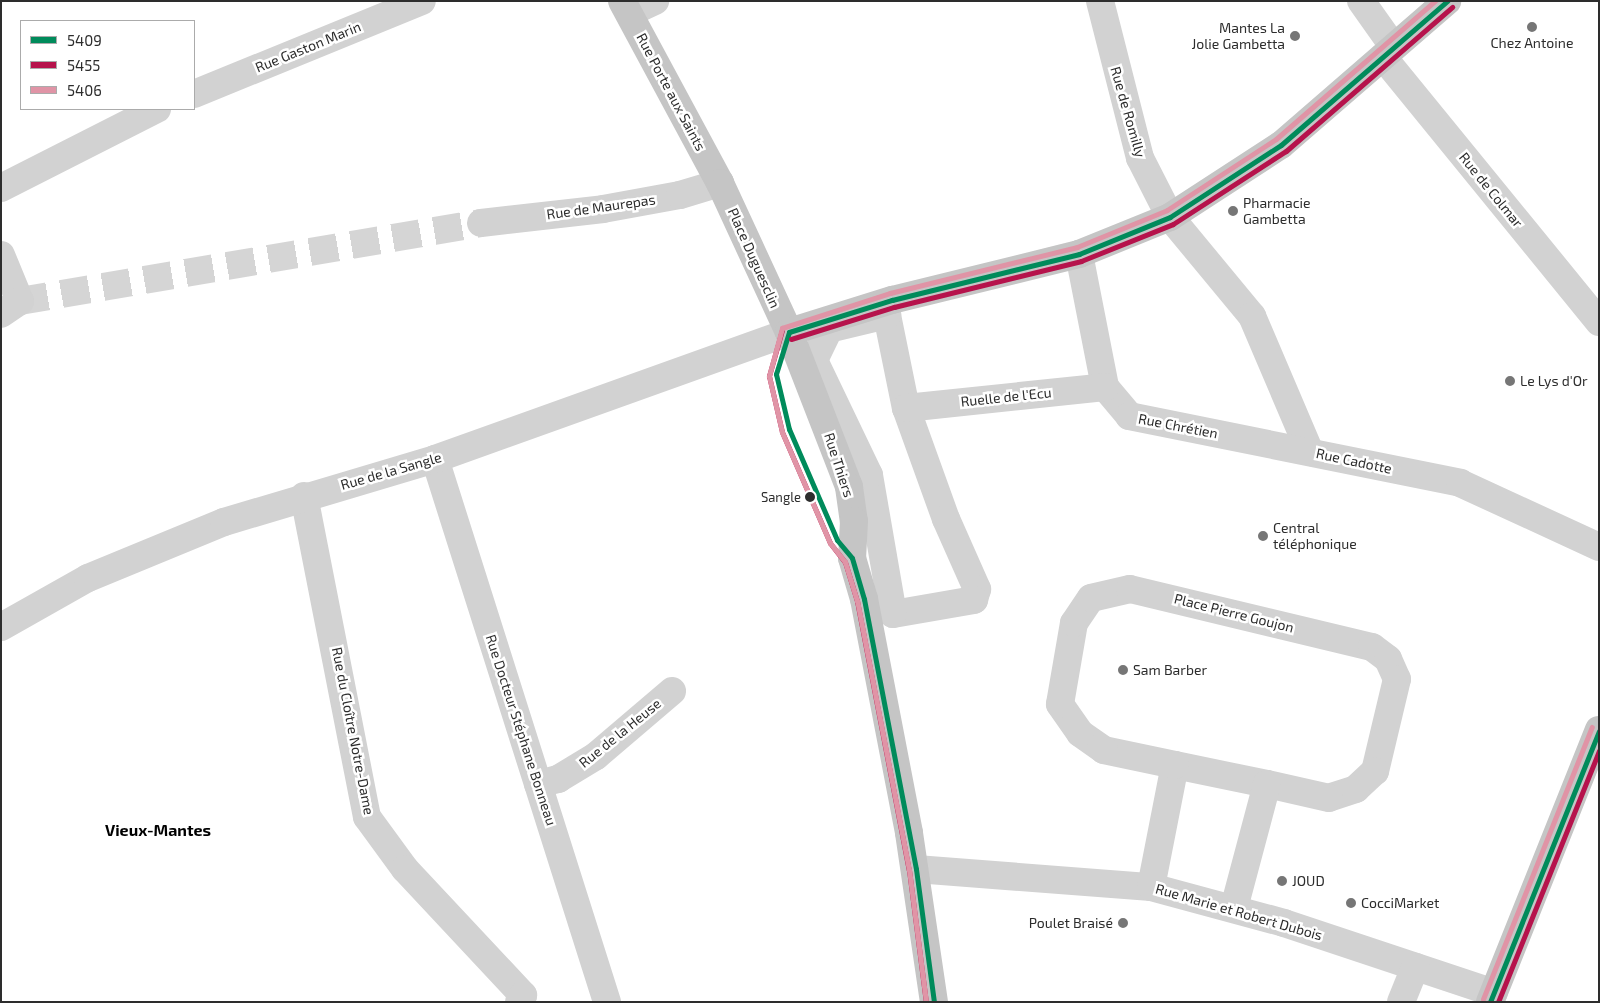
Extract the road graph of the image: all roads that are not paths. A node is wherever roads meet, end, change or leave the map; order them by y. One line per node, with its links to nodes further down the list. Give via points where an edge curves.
1 (422, 1): 8 (street, Rue Gaston Marin)
2 (655, 1): 6 (street)
3 (1100, 1): 12 (street, Rue de Romilly, via 1140,158)
4 (1361, 1): 7 (street, Rue de Colmar)
5 (1447, 1): 7 (main road)
6 (626, 7): 10 (main road, Rue Porte aux Saints)
7 (1388, 52): 12 (main road, via 1281,145); 17 (street, Rue de Colmar)
8 (195, 94)
9 (155, 110): 11 (street)
10 (720, 183): 13 (street, Rue de Maurepas, via 680,195 603,209); 18 (main road, Place Duguesclin)
11 (1, 188)
12 (1170, 218): 14 (main road); 21 (street, Rue Cadotte, via 1252,316)
13 (481, 223)
14 (1079, 254): 18 (main road, via 892,300); 19 (street, Rue Chrétien)
15 (1, 255): 16 (street)
16 (10, 307)
17 (1599, 322)
18 (789, 332): 22 (street, Rue de la Sangle); 31 (main road, Rue Thiers, via 849,487 854,521 852,558 864,599)
19 (1105, 387): 20 (street, Ruelle de l'Ecu); 21 (street, Rue Chrétien, via 1129,416)
20 (906, 408): 20 (street, via 887,315 829,329 814,360 869,475 893,614 974,600 977,589 946,519)
21 (1310, 452): 24 (street, Rue Cadotte, via 1460,483)
22 (435, 459): 23 (street, Rue de la Sangle); 29 (street, Rue Docteur Stéphane Bonneau)
23 (304, 496): 25 (street, Rue de la Sangle, via 155,548 38,603); 36 (street, Rue du Cloître Notre-Dame, via 367,817 405,869 523,996)
24 (1599, 547)
25 (1, 627)
26 (672, 691): 29 (street, Rue de la Heuse, via 596,756 558,779)
27 (1599, 730): 35 (main road)
28 (1175, 765): 30 (street, Place Pierre Goujon); 30 (street, Place Pierre Goujon, via 1104,750 1080,733 1060,704 1074,623 1091,598 1130,589 1372,647 1388,660 1397,679 1375,771 1356,789 1330,798); 32 (street)
29 (538, 784): 37 (street, Rue Docteur Stéphane Bonneau)
30 (1267, 784): 33 (street)
31 (916, 869): 32 (street, Rue Marie et Robert Dubois); 38 (main road, Rue Thiers)
32 (1151, 887): 33 (street, Rue Marie et Robert Dubois)
33 (1234, 908): 34 (street, Rue Marie et Robert Dubois)
34 (1415, 967): 35 (street, Rue Marie et Robert Dubois); 39 (street)
35 (1492, 998)
36 (519, 1002)
37 (607, 1002)
38 (934, 1002)
39 (1401, 1002)

